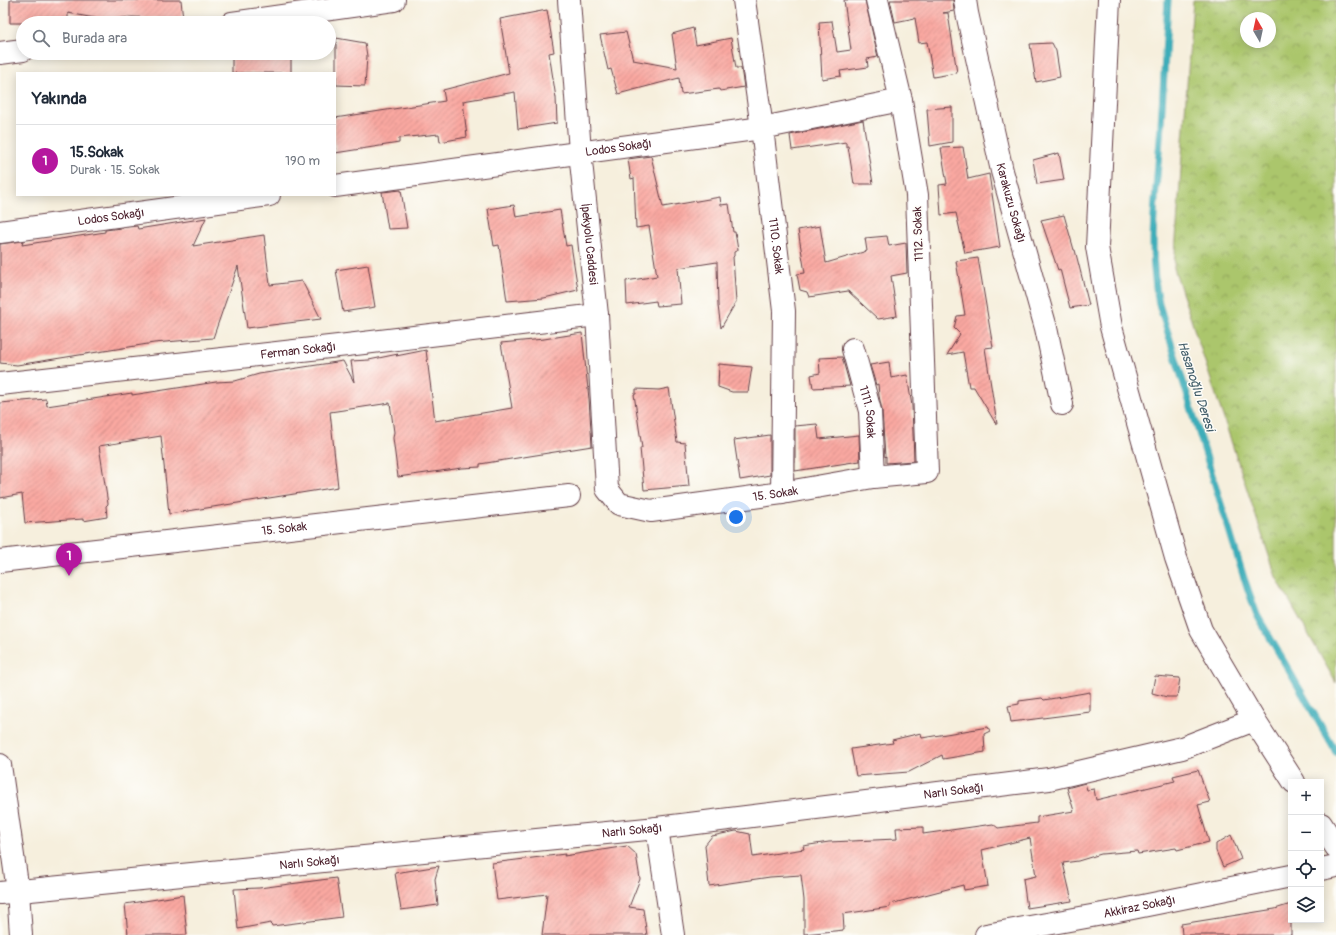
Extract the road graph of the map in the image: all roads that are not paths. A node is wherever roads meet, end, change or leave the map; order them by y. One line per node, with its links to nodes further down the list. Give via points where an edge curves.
1 (394, 0): 7 (street)
2 (569, 0): 13 (street, İpekyolu Caddesi)
3 (744, 0): 12 (street, 1110. Sokak)
4 (877, 0): 11 (street, 1112. Sokak)
5 (966, 0): 20 (street, Karakuzu Sokağı, via 1002,172 1046,328)
6 (1109, 0): 27 (street, via 1097,247 1111,327 1176,558 1201,630)
7 (269, 9): 8 (street)
8 (250, 16)
9 (16, 51): 10 (street)
10 (0, 53)
11 (901, 100): 12 (street, Lodos Sokağı); 21 (street, 1112. Sokak, via 917,195)
12 (762, 128): 13 (street, Lodos Sokağı); 24 (street, 1110. Sokak, via 784,311)
13 (580, 152): 14 (street, Lodos Sokağı); 17 (street, İpekyolu Caddesi)
14 (336, 186)
15 (262, 196): 16 (street, Lodos Sokağı)
16 (0, 232)
17 (596, 315): 19 (street, Ferman Sokağı); 23 (street, İpekyolu Caddesi)
18 (853, 349): 22 (street, 1111. Sokak, via 870,411)
19 (0, 384)
20 (1062, 404)
21 (927, 472): 22 (street, 15. Sokak)
22 (873, 477): 24 (street, 15. Sokak)
23 (607, 489): 24 (street, 15. Sokak, via 619,504 651,511)
24 (782, 493)
25 (569, 496): 26 (street, 15. Sokak)
26 (0, 561)
27 (1254, 720): 29 (street); 30 (street, Narlı Sokağı, via 1182,748 1049,779)
28 (0, 766): 36 (street)
29 (1292, 779)
30 (657, 828): 36 (street, Narlı Sokağı); 38 (street)
31 (1324, 829): 32 (street)
32 (1336, 847)
33 (1336, 866): 34 (street)
34 (1324, 868)
35 (1288, 877): 39 (street, Akkiraz Sokağı)
36 (9, 892): 37 (street)
37 (22, 935)
38 (673, 935)
39 (986, 935)

